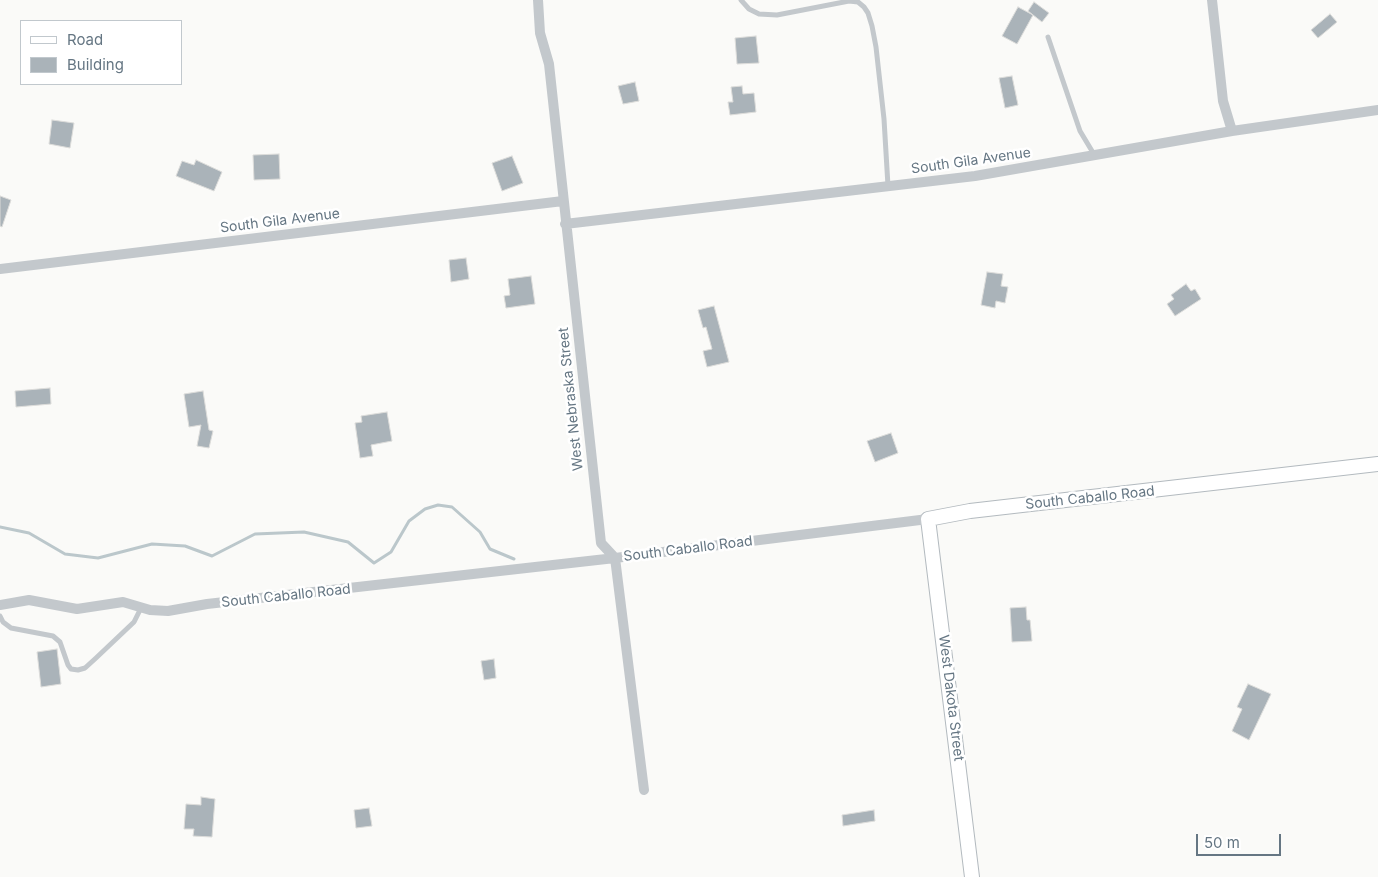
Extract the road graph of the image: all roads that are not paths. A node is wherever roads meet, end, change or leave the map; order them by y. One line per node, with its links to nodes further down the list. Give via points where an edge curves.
1 (538, 0): 9 (street, West Nebraska Street, via 540,33 549,64)
2 (741, 0): 8 (lane, via 759,14 777,15 849,1 864,7 876,47)
3 (1212, 0): 6 (street, via 1223,101)
4 (1048, 36): 7 (lane, via 1080,131)
5 (1378, 110): 6 (street, South Gila Avenue)
6 (1232, 131): 7 (street, South Gila Avenue)
7 (1095, 156): 8 (street, South Gila Avenue, via 975,176)
8 (888, 186): 10 (street, South Gila Avenue)
9 (563, 201): 10 (street, West Nebraska Street); 11 (street, South Gila Avenue)
10 (565, 224): 14 (street, West Nebraska Street, via 601,542)
11 (0, 269)
12 (1378, 464): 13 (street, South Caballo Road)
13 (928, 518): 14 (street, South Caballo Road); 19 (street, West Dakota Street)
14 (615, 558): 16 (street, South Caballo Road, via 168,611); 18 (street, West Nebraska Street)
15 (0, 605): 16 (street, South Caballo Road, via 29,600 76,609 123,602)
16 (141, 608): 17 (lane, via 134,622 85,668 78,670 71,670 68,666 60,642 53,636 11,628)
17 (0, 616)
18 (644, 790)
19 (972, 877)

